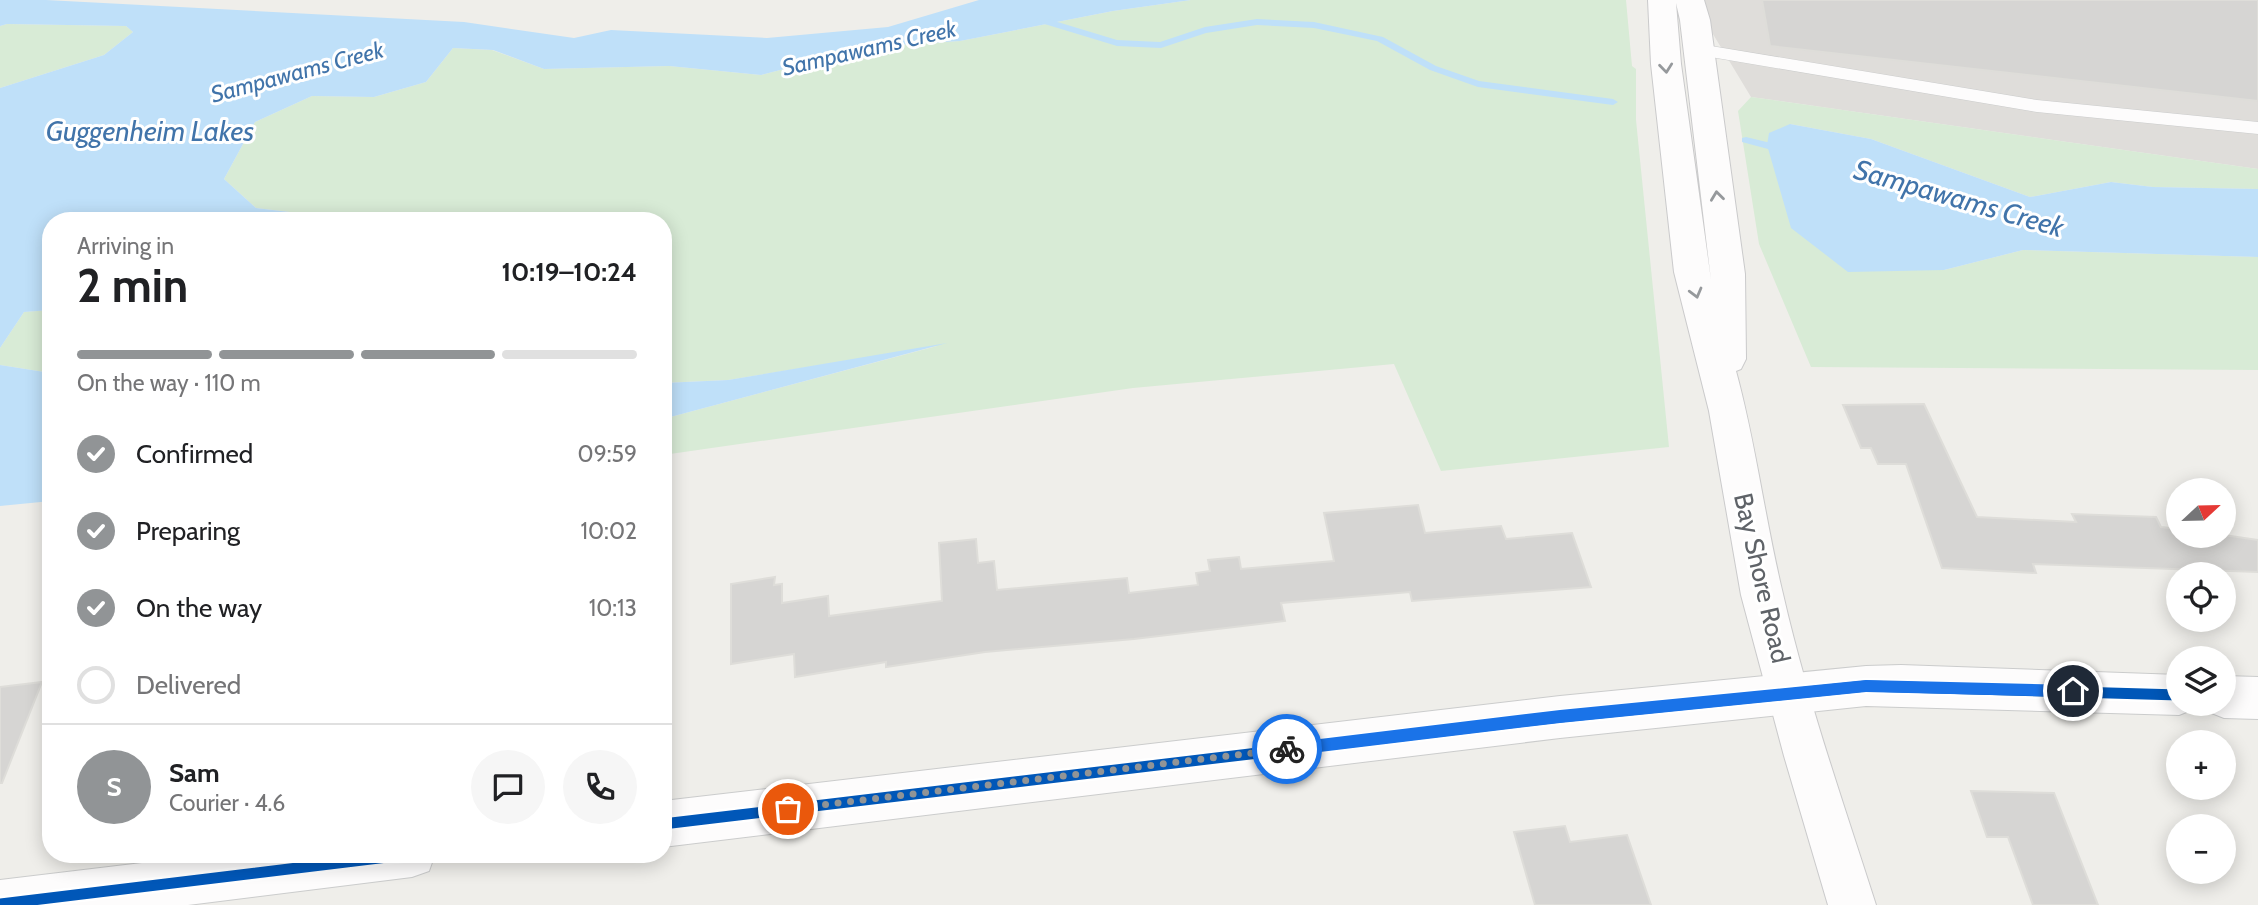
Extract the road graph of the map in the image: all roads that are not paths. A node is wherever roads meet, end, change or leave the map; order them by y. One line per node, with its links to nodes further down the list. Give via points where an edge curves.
1 (1662, 0): 5 (main road, Bay Shore Road, one-way to 5, via 1691,272)
2 (1689, 0): 3 (main road, Bay Shore Road)
3 (1699, 50): 4 (lane, via 2038,106); 5 (main road, Bay Shore Road, one-way to 3, via 1728,274)
4 (2258, 128)
5 (1728, 411): 6 (main road, Bay Shore Road, via 1762,595)
6 (1789, 694): 7 (main road, via 1901,685); 10 (main road); 13 (main road, Bay Shore Road)
7 (2166, 695)
8 (2236, 697): 9 (main road)
9 (2258, 698)
10 (672, 823)
11 (338, 863): 12 (main road)
12 (0, 904)
13 (1852, 905)

